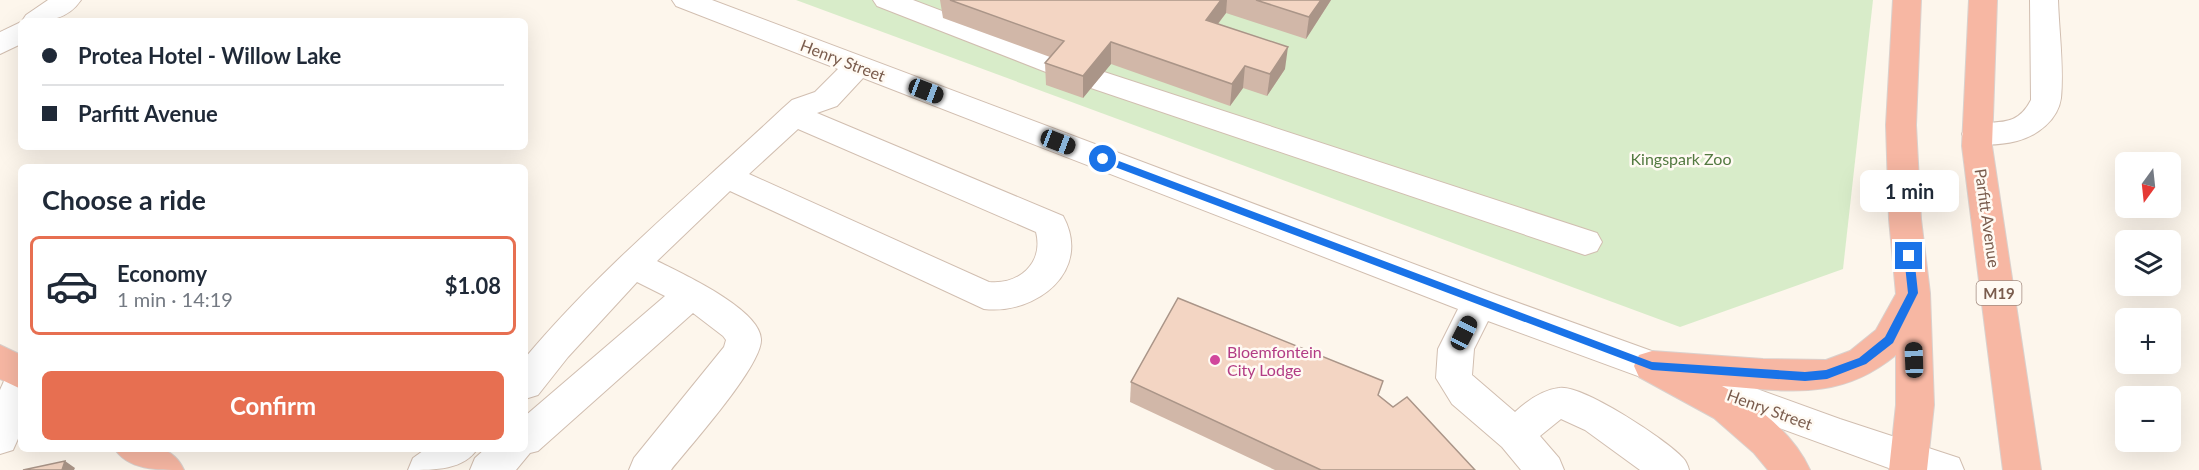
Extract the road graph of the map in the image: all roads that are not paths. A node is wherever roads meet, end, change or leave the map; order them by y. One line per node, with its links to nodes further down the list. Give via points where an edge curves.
1 (67, 0): 7 (street)
2 (686, 0): 10 (street, Henry Street)
3 (887, 0): 11 (street)
4 (1907, 0): 18 (highway, via 1901,125)
5 (1983, 0): 14 (highway, Parfitt Avenue / M19)
6 (2044, 0): 14 (street, via 2046,100 2034,122 2021,131)
7 (40, 18)
8 (18, 33): 9 (street)
9 (0, 45)
10 (850, 62): 13 (street, via 826,99); 20 (street, Henry Street)
11 (1061, 67)
12 (1098, 80): 16 (street)
13 (798, 111): 15 (street); 15 (street, via 1051,225 1057,239 1054,258 1028,289 1000,299)
14 (1977, 134): 42 (highway, Parfitt Avenue / M19)
15 (728, 177): 17 (street)
16 (1586, 242)
17 (634, 265): 19 (street); 24 (street, via 581,318)
18 (1913, 293): 22 (highway, via 1889,340 1863,361 1827,375); 33 (highway, via 1915,405)
19 (690, 295): 27 (street); 37 (street, via 736,324 744,337 742,349)
20 (1479, 303): 22 (street, Henry Street); 26 (street, via 1456,349 1454,378 1465,393)
21 (0, 360): 23 (highway)
22 (1652, 366): 33 (street, Henry Street); 40 (highway, via 1727,407 1767,441)
23 (18, 372)
24 (528, 380)
25 (18, 391): 28 (street)
26 (1515, 435): 38 (street); 39 (street, via 1548,407 1563,402 1583,408)
27 (528, 436)
28 (0, 438)
29 (139, 452): 34 (highway)
30 (453, 452): 35 (street)
31 (494, 452): 36 (street)
32 (509, 452): 36 (street)
33 (1908, 464): 41 (street, Henry Street)
34 (165, 470)
35 (427, 470)
36 (489, 470)
37 (648, 470)
38 (1545, 470)
39 (1670, 470)
40 (1791, 470)
41 (1946, 470)
42 (2022, 470)

